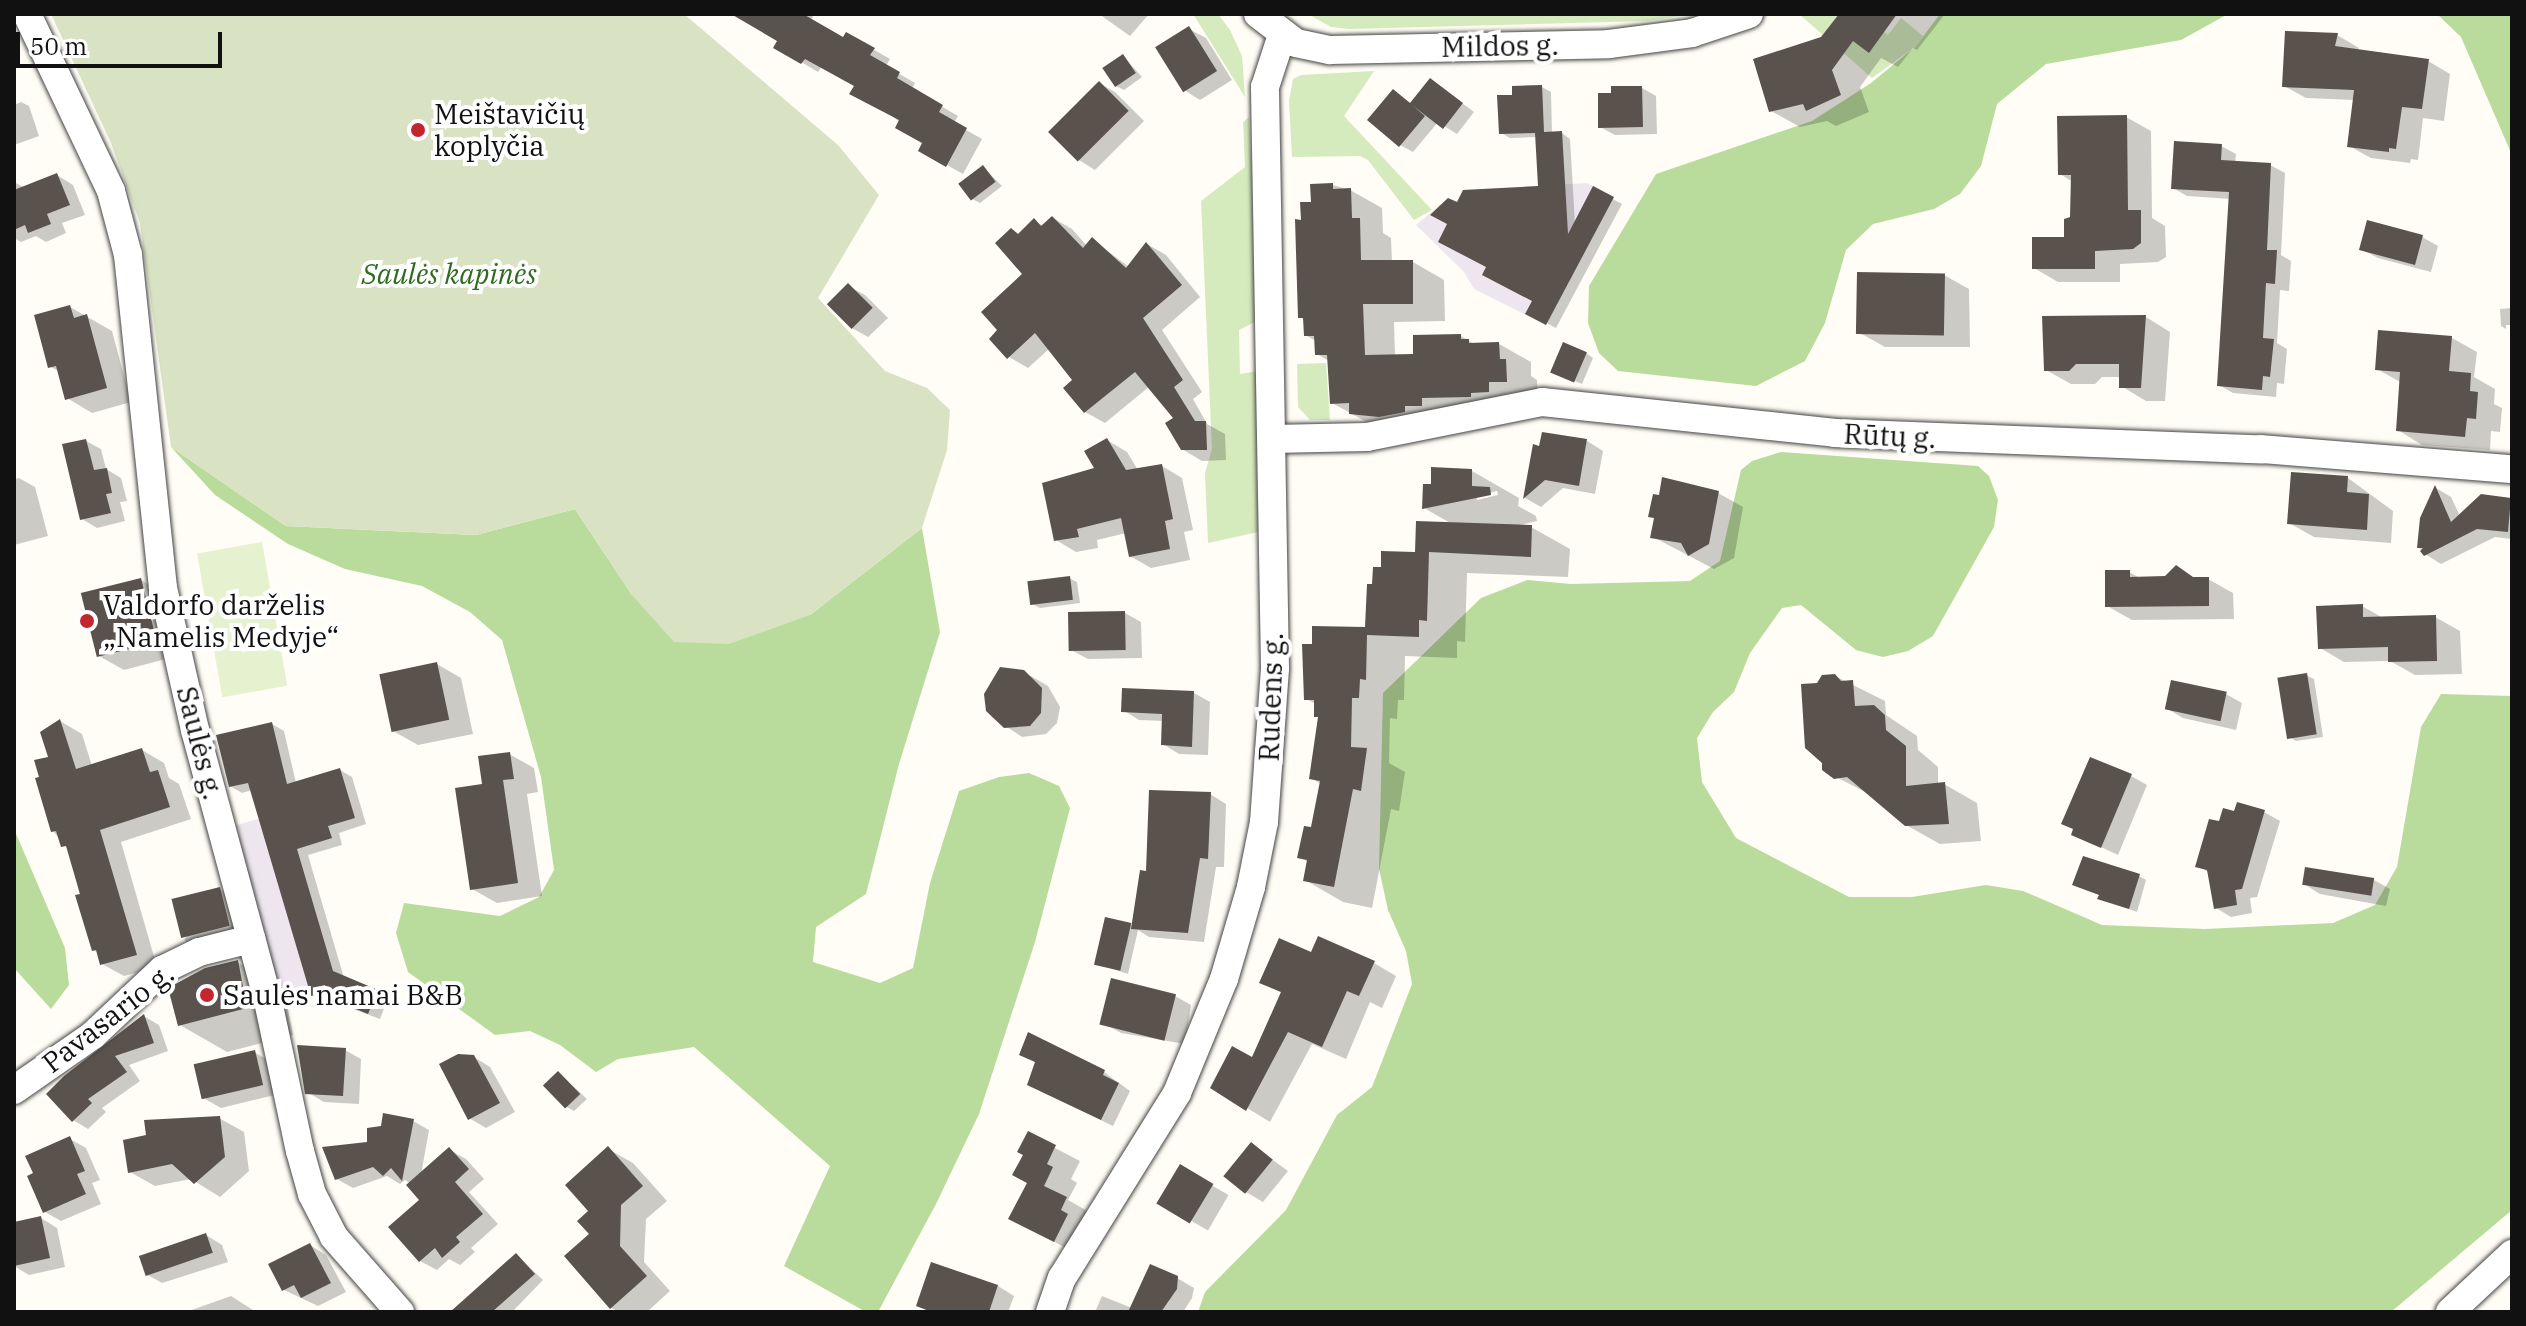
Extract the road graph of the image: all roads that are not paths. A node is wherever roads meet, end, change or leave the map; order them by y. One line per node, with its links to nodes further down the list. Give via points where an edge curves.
1 (27, 14): 7 (street, Saulės g., via 111,191 128,255 163,588)
2 (1258, 14): 4 (street, Mildos g.)
3 (1749, 14): 4 (street, Mildos g., via 1692,33 1609,44 1330,50 1309,48)
4 (1282, 35): 5 (street, Rudens g., via 1265,87)
5 (1272, 439): 6 (street, Rūtų g., via 1367,437 1542,402 1835,433 2261,449); 11 (street, Rudens g., via 1275,676 1264,822 1251,887 1224,979 1177,1093 1062,1278)
6 (2512, 469)
7 (251, 939): 8 (street, Pavasario g., via 199,952 162,970 93,1035); 10 (street, Saulės g., via 312,1194 334,1237)
8 (14, 1090)
9 (2512, 1254): 12 (street)
10 (395, 1308)
11 (1050, 1312)
12 (2450, 1312)

